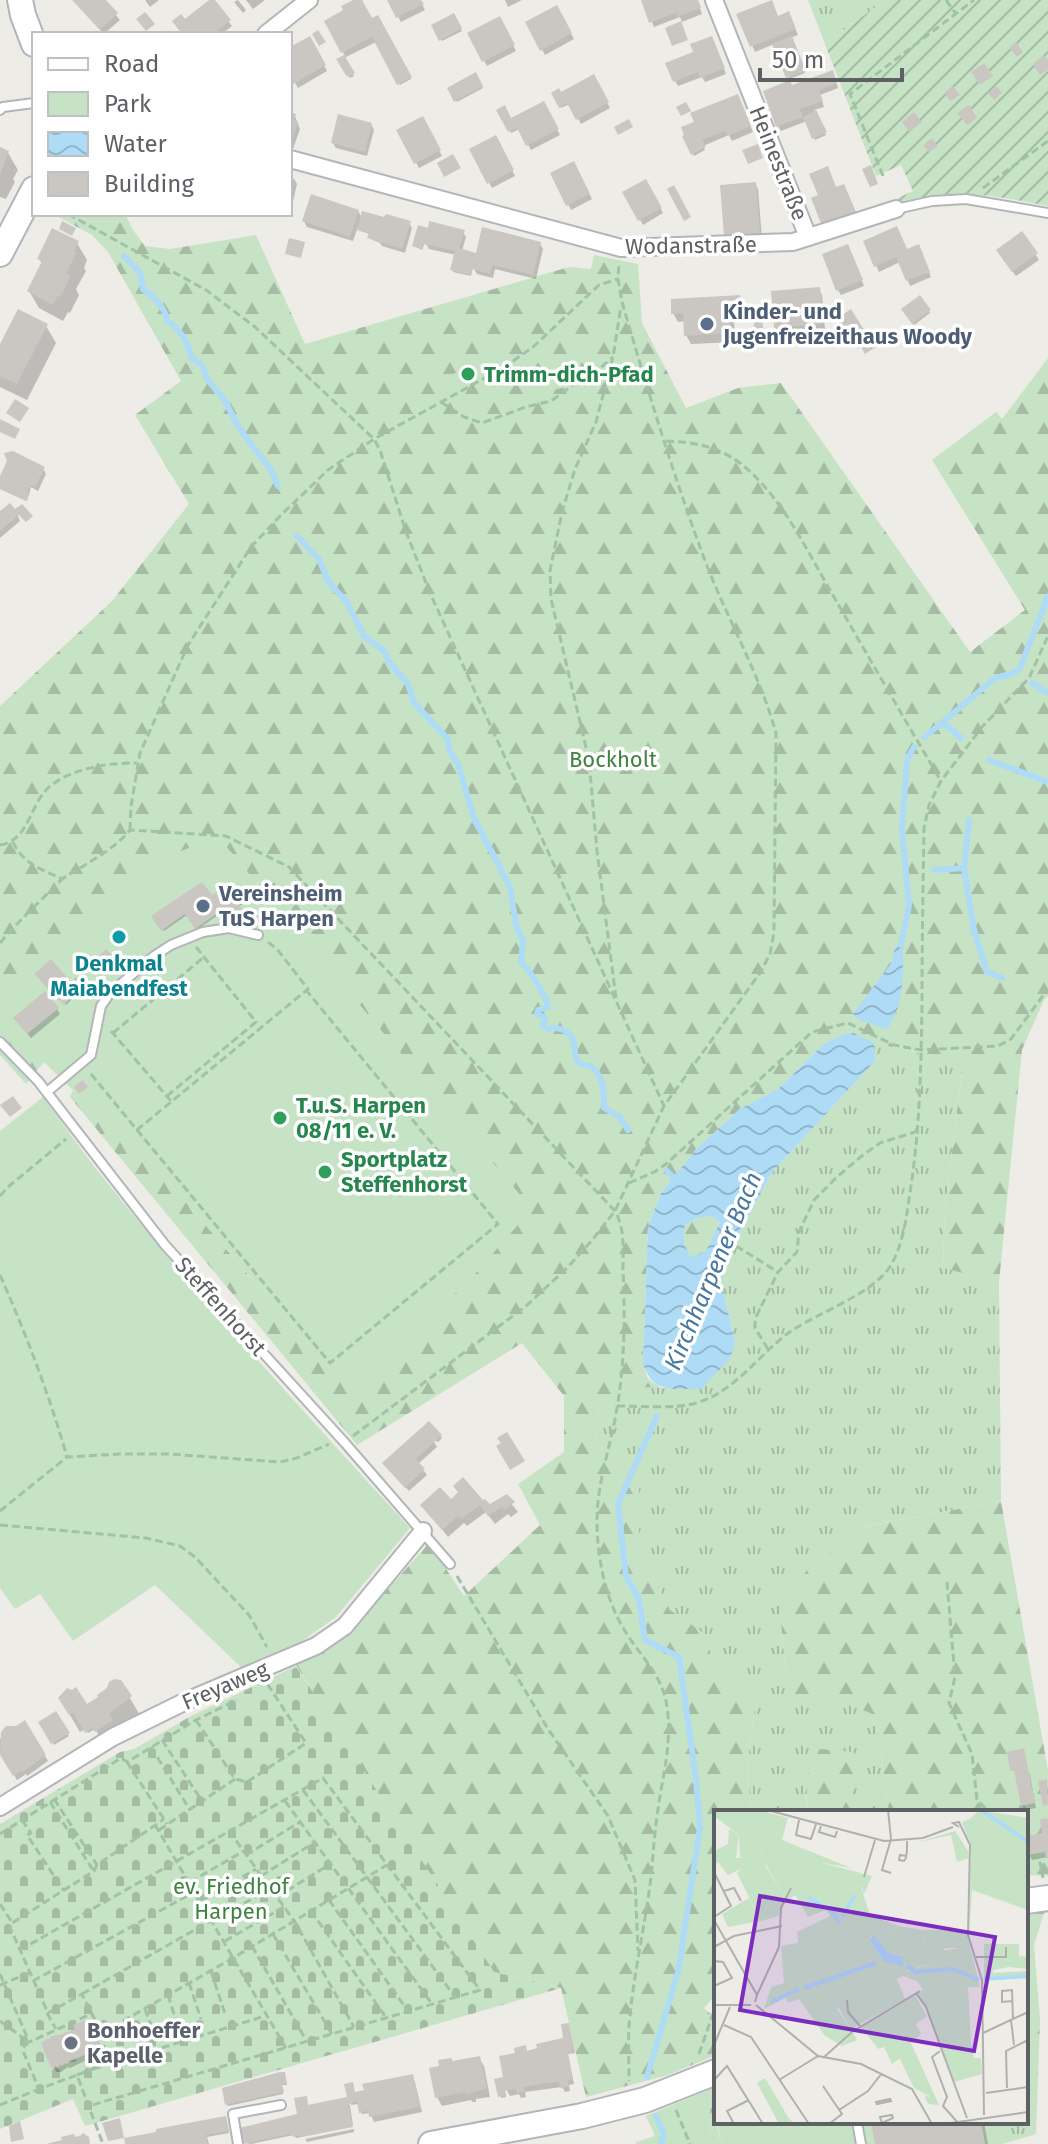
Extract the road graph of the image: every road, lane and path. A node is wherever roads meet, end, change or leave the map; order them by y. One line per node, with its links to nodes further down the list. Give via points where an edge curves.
1 (20, 0): 8 (street)
2 (309, 0): 7 (street)
3 (714, 0): 19 (street, Heinestraße)
4 (946, 0): 6 (path)
5 (974, 0): 6 (path)
6 (956, 14): 13 (path, via 850,94)
7 (269, 32)
8 (32, 39)
9 (32, 103): 10 (lane)
10 (0, 110)
11 (1048, 141): 15 (path)
12 (292, 160): 20 (street, Wodanstraße)
13 (883, 176)
14 (32, 193): 21 (street)
15 (966, 199): 16 (lane, Wodanstraße); 17 (lane, Wodanstraße)
16 (896, 209): 19 (street, Wodanstraße)
17 (1048, 213)
18 (72, 216): 26 (path, via 206,290 255,327)
19 (808, 237): 20 (street, Wodanstraße, via 793,242)
20 (621, 248): 22 (path)
21 (0, 254)
22 (618, 279): 23 (path); 25 (path, via 599,285 503,368)
23 (622, 302): 24 (path); 27 (path)
24 (613, 357): 25 (path, via 551,401 482,423); 43 (path, via 596,422 575,469 550,571 551,599 589,760)
25 (441, 402): 26 (path)
26 (374, 439): 29 (path, via 328,470 251,547 188,645); 43 (path, via 430,593)
27 (665, 441): 30 (path, via 698,443 723,453 771,495); 53 (path, via 705,559 768,705 777,760 770,954)
28 (1048, 636): 30 (path, via 1029,678)
29 (137, 763): 31 (path); 32 (path, via 107,764 58,780 39,799)
30 (941, 781): 47 (path, via 924,828)
31 (130, 830): 34 (path); 60 (path, via 226,836 289,867)
32 (13, 842): 33 (path); 34 (path, via 28,863)
33 (0, 845)
34 (62, 879): 37 (path)
35 (258, 935): 36 (lane, via 229,928); 41 (path, via 277,949)
36 (188, 938): 38 (path); 39 (lane)
37 (0, 943)
38 (204, 957): 42 (path); 50 (path, via 256,1022)
39 (137, 969): 42 (path); 44 (lane, via 110,993)
40 (1048, 989): 47 (path, via 1011,1039 998,1046)
41 (306, 990): 51 (path); 56 (path, via 498,1224 330,1363)
42 (158, 995): 45 (path)
43 (616, 1002): 53 (path)
44 (99, 1016): 45 (path); 48 (lane, via 91,1055)
45 (113, 1033): 50 (path)
46 (0, 1042): 49 (lane, Steffenhorst)
47 (921, 1050): 52 (path, via 894,1045 848,1023 812,1032); 57 (path)
48 (82, 1062): 49 (lane); 56 (path)
49 (47, 1092): 55 (lane, Steffenhorst)
50 (167, 1096): 51 (path)
51 (171, 1101): 56 (path)
52 (735, 1102): 54 (path); 58 (path, via 666,1164)
53 (664, 1106): 58 (path)
54 (740, 1109)
55 (78, 1129): 59 (path); 68 (lane, Steffenhorst, via 165,1245)
56 (137, 1130)
57 (918, 1131): 62 (path, via 880,1143 814,1200 799,1232 797,1252); 64 (path, via 909,1204 888,1270)
58 (629, 1183): 60 (path)
59 (0, 1196)
60 (615, 1211): 65 (path, via 622,1223 624,1292)
61 (736, 1246): 62 (path)
62 (778, 1272): 64 (path, via 755,1319)
63 (0, 1275): 66 (path, via 46,1388)
64 (768, 1349): 65 (path, via 723,1390 696,1403)
65 (617, 1406): 127 (path, via 599,1490 601,1563 614,1612 663,1688 668,1715 668,1756)
66 (67, 1457)
67 (0, 1525): 71 (path, via 146,1538 180,1546 249,1615 267,1648)
68 (423, 1531): 69 (lane, Steffenhorst); 71 (street, Freyaweg, via 345,1626)
69 (450, 1564): 127 (path, via 548,1729 608,1816 635,1880)
70 (947, 1582): 85 (path, via 955,1677 949,1703 972,1754 977,1800)
71 (269, 1667): 83 (street, Freyaweg, via 113,1737)
72 (268, 1685): 78 (path, via 306,1743 247,1782)
73 (239, 1699): 74 (path)
74 (196, 1720): 75 (path); 78 (path)
75 (162, 1740): 76 (path); 81 (path)
76 (151, 1747): 77 (path); 84 (path)
77 (127, 1762): 80 (path, via 121,1758); 87 (path)
78 (235, 1779): 81 (path)
79 (303, 1790): 82 (path); 88 (path, via 323,1778); 105 (path)
80 (52, 1800): 89 (path); 100 (path); 103 (path)
81 (202, 1801): 84 (path)
82 (285, 1801): 90 (path); 93 (path)
83 (0, 1807)
84 (190, 1810): 91 (path)
85 (987, 1810)
86 (361, 1813): 88 (path)
87 (164, 1819): 91 (path); 92 (path)
88 (353, 1819): 101 (path)
89 (22, 1820): 94 (path); 110 (path)
90 (300, 1822): 95 (path); 96 (path)
91 (167, 1824): 92 (path)
92 (157, 1827): 97 (path); 100 (path)
93 (229, 1831): 96 (path); 97 (path)
94 (0, 1834)
95 (315, 1842): 99 (path); 104 (path)
96 (245, 1853): 102 (path); 106 (path)
97 (178, 1862): 106 (path); 125 (path)
98 (1040, 1862): 108 (path)
99 (330, 1864): 109 (path); 112 (path)
100 (97, 1865): 103 (path)
101 (387, 1865): 105 (path); 136 (path, via 480,1990)
102 (256, 1869): 104 (path); 115 (path)
103 (94, 1871): 110 (path)
104 (261, 1876): 107 (path)
105 (368, 1877): 109 (path); 136 (path)
106 (190, 1882): 111 (path)
107 (270, 1888): 112 (path); 119 (path)
108 (1046, 1888): 114 (street)
109 (348, 1889): 113 (path); 137 (path)
110 (64, 1891): 121 (path)
111 (195, 1892): 115 (path); 131 (path)
112 (277, 1897): 117 (path)
113 (329, 1900): 118 (path); 139 (path)
114 (1028, 1900)
115 (201, 1901): 119 (path)
116 (0, 1904): 121 (path)
117 (284, 1907): 120 (path); 123 (path)
118 (311, 1911): 120 (path); 145 (path)
119 (213, 1921): 123 (path); 134 (path)
120 (295, 1922): 122 (path); 149 (path)
121 (13, 1924): 125 (path, via 9,1925)
122 (273, 1934): 124 (path); 153 (path)
123 (224, 1942): 126 (path)
124 (252, 1946): 126 (path); 155 (path)
125 (20, 1950): 129 (path)
126 (233, 1958): 128 (path); 144 (path)
127 (639, 1959): 162 (path, via 629,2028 629,2084)
128 (211, 1971): 132 (path); 143 (path)
129 (29, 1973): 131 (path); 133 (path)
130 (0, 1974): 133 (path)
131 (33, 1981): 134 (path, via 48,2013)
132 (189, 1983): 135 (path); 146 (path)
133 (2, 1984): 154 (path)
134 (82, 1994): 142 (path)
135 (168, 1995): 138 (path); 148 (path)
136 (455, 1997): 137 (path)
137 (432, 2004): 139 (path)
138 (145, 2009): 151 (path); 152 (path)
139 (408, 2011): 145 (path)
140 (714, 2011): 160 (path)
141 (47, 2013): 150 (path)
142 (92, 2014): 151 (path); 154 (path)
143 (225, 2014)
144 (266, 2016): 156 (path); 157 (path)
145 (386, 2017): 149 (path)
146 (201, 2019)
147 (0, 2021): 154 (path)
148 (178, 2027)
149 (354, 2027): 153 (path)
150 (56, 2029)
151 (102, 2033): 157 (path, via 106,2042)
152 (154, 2033)
153 (332, 2034): 155 (path)
154 (26, 2042): 161 (path, via 23,2051)
155 (307, 2042): 156 (path)
156 (286, 2048): 165 (path)
157 (93, 2069): 159 (path)
158 (714, 2073): 160 (street)
159 (77, 2075): 161 (path); 165 (path)
160 (688, 2084): 162 (street)
161 (39, 2089): 163 (path)
162 (645, 2100): 170 (street)
163 (0, 2105)
164 (281, 2105): 169 (lane, via 233,2114)
165 (89, 2106): 168 (path)
166 (682, 2124): 171 (path)
167 (857, 2124): 172 (lane)
168 (103, 2144)
169 (238, 2144)
170 (431, 2144)
171 (690, 2144)
172 (861, 2144)

